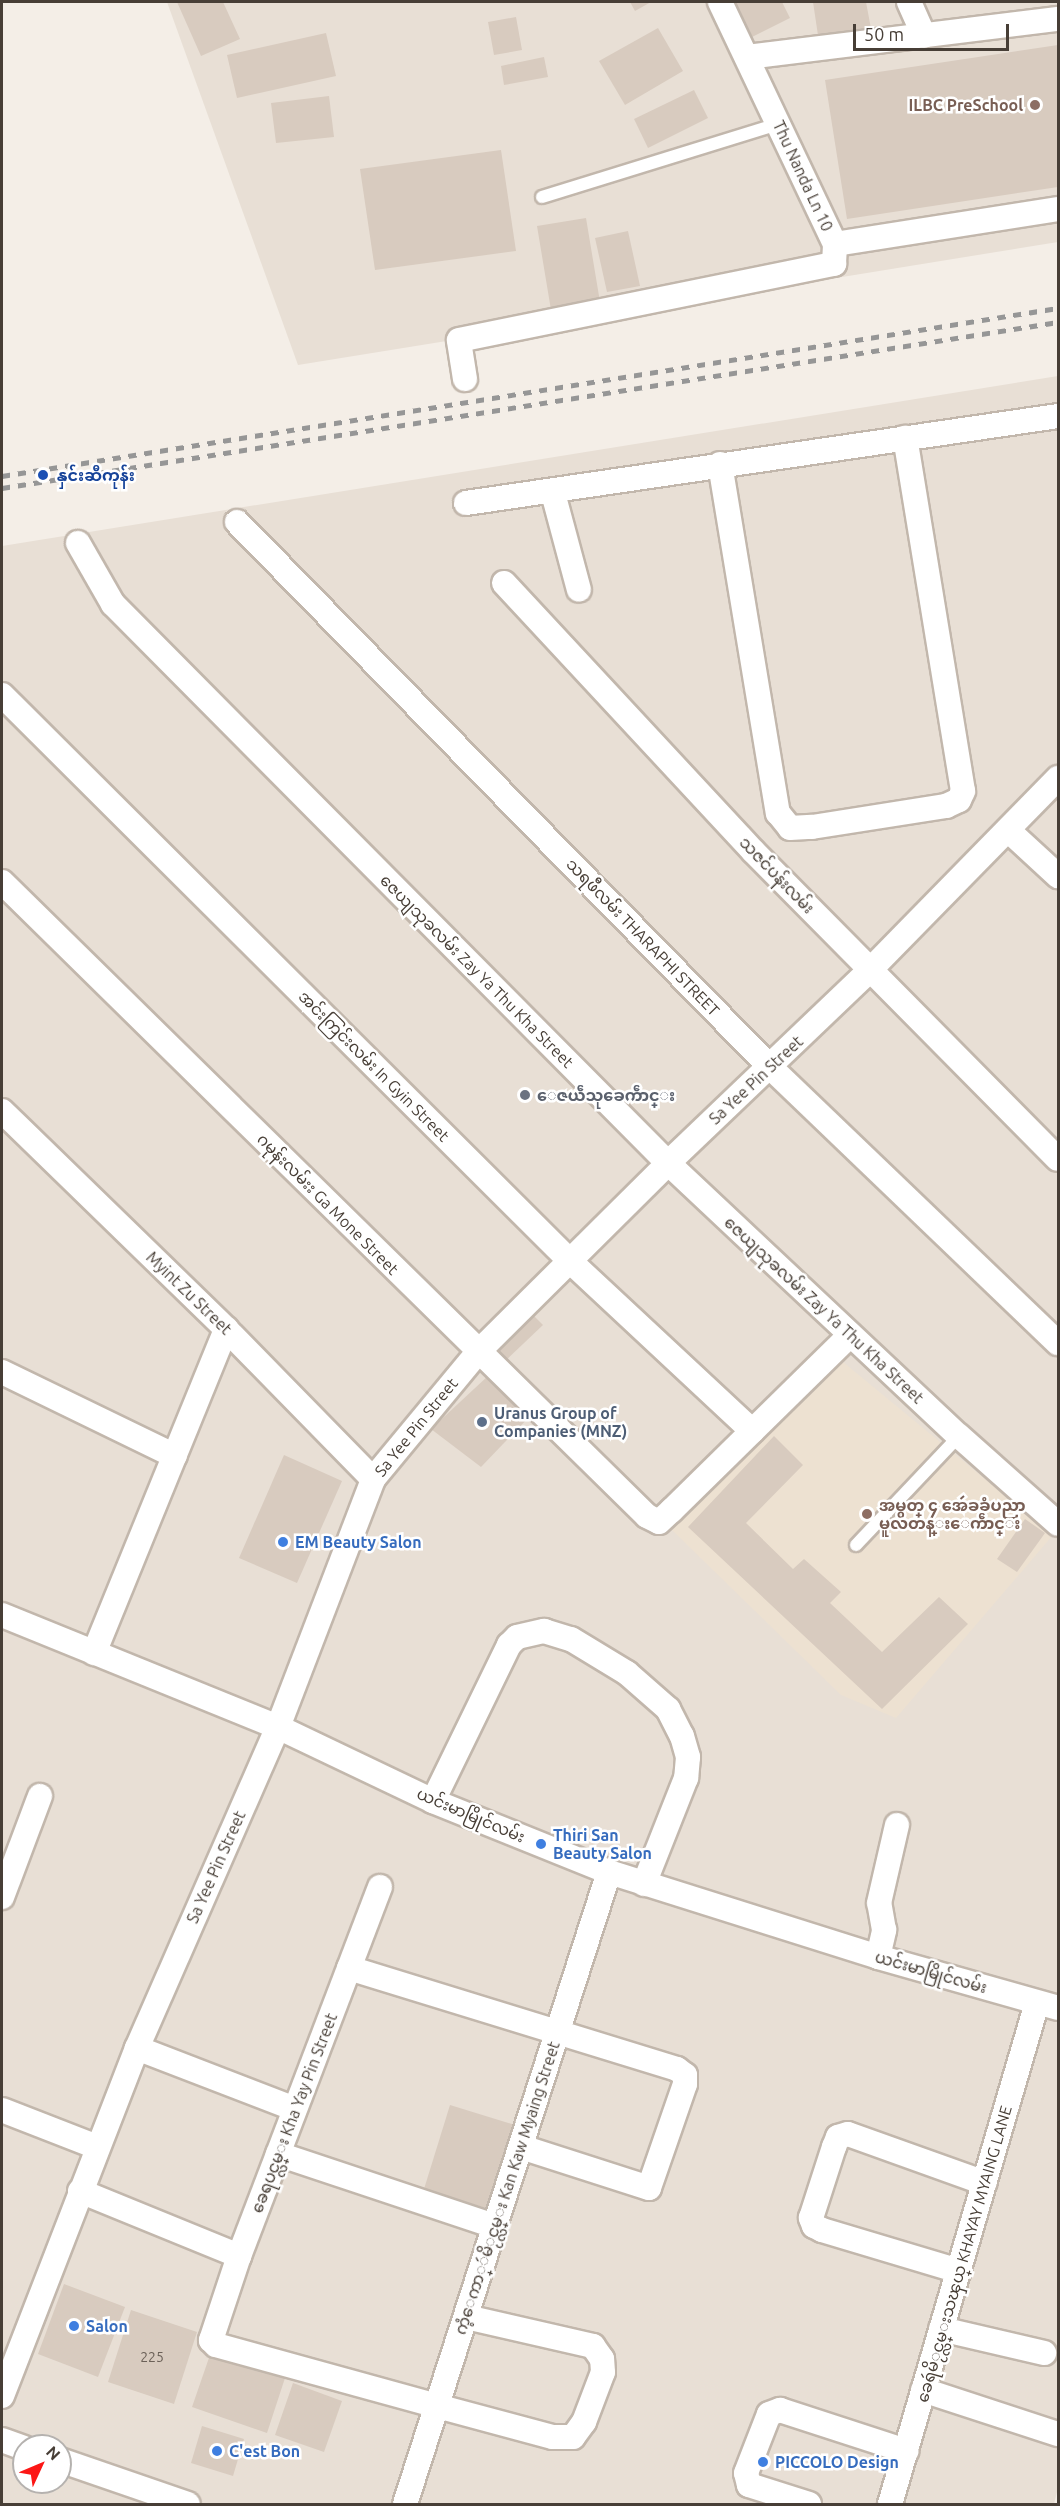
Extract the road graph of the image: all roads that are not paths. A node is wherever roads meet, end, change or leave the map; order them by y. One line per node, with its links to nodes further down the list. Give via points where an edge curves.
1 (720, 2): 5 (street, Thu Nanda Ln 10)
2 (909, 2): 4 (street)
3 (1059, 19): 4 (street)
4 (924, 36): 5 (street)
5 (747, 57): 6 (street, Thu Nanda Ln 10)
6 (778, 124): 7 (lane); 9 (street, Thu Nanda Ln 10)
7 (542, 197)
8 (1059, 209): 9 (street, Thu Nanda Ln 10)
9 (835, 244): 10 (street, via 834,264 459,340)
10 (465, 379)
11 (1059, 416): 12 (street)
12 (905, 438): 13 (street); 13 (street, via 963,791 959,800 946,806 812,827 790,828 777,813)
13 (720, 464): 14 (street)
14 (553, 493): 15 (street); 19 (street)
15 (466, 504)
16 (237, 522): 26 (street, သရဖီလမ်း THARAPHI STREET)
17 (78, 543): 29 (street, ဇေယျသုခလမ်း Zay Ya Thu Kha Street, via 113,604)
18 (504, 583): 25 (street, သဇင်ပန်းလမ်း, via 753,851)
19 (579, 590)
20 (2, 695): 30 (street, အင်းကြင်းလမ်း In Gyin Street)
21 (1059, 778): 22 (street, Sa Yee Pin Street)
22 (1009, 831): 23 (street); 25 (street, Sa Yee Pin Street)
23 (1059, 876)
24 (2, 882): 34 (street, ဂမုန်းလမ်းး Ga Mone Street)
25 (870, 970): 26 (street, Sa Yee Pin Street); 28 (street, သဇင်ပန်းလမ်း)
26 (770, 1066): 29 (street, Sa Yee Pin Street); 33 (street, သရဖီလမ်း THARAPHI STREET)
27 (2, 1111): 31 (street, Myint Zu Street)
28 (1059, 1159)
29 (668, 1163): 30 (street, Sa Yee Pin Street); 32 (street, ဇေယျသုခလမ်း Zay Ya Thu Kha Street)
30 (571, 1262): 34 (street, Sa Yee Pin Street); 36 (street, အင်းကြင်းလမ်း In Gyin Street)
31 (226, 1329): 38 (street); 39 (street, Myint Zu Street)
32 (849, 1335): 36 (street); 37 (street, ဇေယျသုခလမ်း Zay Ya Thu Kha Street)
33 (1059, 1343)
34 (478, 1352): 36 (street, ဂမုန်းလမ်းး Ga Mone Street, via 647,1516 659,1522); 39 (street, Sa Yee Pin Street)
35 (2, 1372): 38 (street)
36 (752, 1431)
37 (959, 1436): 40 (street, ဇေယျသုခလမ်း Zay Ya Thu Kha Street); 41 (lane)
38 (176, 1456): 43 (street)
39 (373, 1479): 44 (street, Sa Yee Pin Street)
40 (1059, 1524)
41 (856, 1545)
42 (2, 1615): 43 (street, ယင်းမာမြိုင်လမ်း)
43 (94, 1653): 44 (street, ယင်းမာမြိုင်လမ်း)
44 (278, 1727): 46 (street, ယင်းမာမြိုင်လမ်း); 56 (street, Sa Yee Pin Street)
45 (40, 1796): 49 (street)
46 (433, 1801): 48 (street, ယင်းမာမြိုင်လမ်း); 50 (street, via 509,1644 517,1637 544,1632 571,1639 627,1673 668,1709 685,1747 686,1778)
47 (897, 1825): 52 (street, via 879,1903 884,1930)
48 (609, 1872): 50 (street, ယင်းမာမြိုင်လမ်း); 55 (street, ကံ့ေကာ္ဴမိႂင္လမ္း Kan Kaw Myaing Street)
49 (4, 1883)
50 (644, 1884): 52 (street, ယင်းမာမြိုင်လမ်း)
51 (380, 1887): 53 (street, ခေရပင္လမ္း Kha Yay Pin Street)
52 (878, 1957): 54 (street, ယင်းမာမြိုင်လမ်း)
53 (349, 1968): 55 (street); 57 (street, ခေရပင္လမ္း Kha Yay Pin Street)
54 (1048, 2006): 62 (street, ခေရဴမိႂင္လမ္းသၾယ္ KHAYAY MYAING LANE)
55 (557, 2034): 60 (street, ကံ့ေကာ္ဴမိႂင္လမ္း Kan Kaw Myaing Street); 60 (street, via 677,2069 685,2075 682,2095 649,2188)
56 (137, 2048): 57 (street); 59 (street, Sa Yee Pin Street)
57 (295, 2109): 61 (street, ခေရပင္လမ္း Kha Yay Pin Street)
58 (2, 2110): 59 (street)
59 (98, 2147): 63 (street, Sa Yee Pin Street)
60 (521, 2147): 64 (street, ကံ့ေကာ္ဴမိႂင္လမ္း Kan Kaw Myaing Street)
61 (278, 2154): 64 (street); 65 (street, ခေရပင္လမ္း Kha Yay Pin Street)
62 (985, 2182): 66 (street, ခေရဴမိႂင္လမ္းသၾယ္ KHAYAY MYAING LANE); 66 (street, via 848,2134 838,2137 810,2218 822,2230)
63 (80, 2191): 65 (street); 71 (street, Sa Yee Pin Street)
64 (495, 2226): 67 (street, ကံ့ေကာ္ဴမိႂင္လမ္း Kan Kaw Myaing Street)
65 (239, 2256): 72 (street, ခေရပင္လမ္း Kha Yay Pin Street, via 211,2340 216,2345)
66 (959, 2271): 68 (street, ခေရဴမိႂင္လမ္းသၾယ္ KHAYAY MYAING LANE)
67 (466, 2317): 72 (street, ကံ့ေကာ္ဴမိႂင္လမ္း Kan Kaw Myaing Street); 72 (street, via 592,2346 602,2359 603,2373 584,2422 573,2437 553,2437)
68 (941, 2329): 69 (street); 70 (street, ခေရဴမိႂင္လမ္းသၾယ္ KHAYAY MYAING LANE)
69 (1044, 2353)
70 (923, 2390): 73 (street); 74 (street, ခေရဴမိႂင္လမ္းသၾယ္ KHAYAY MYAING LANE)
71 (2, 2396)
72 (437, 2406): 77 (street, ကံ့ေကာ္ဴမိႂင္လမ္း Kan Kaw Myaing Street)
73 (1059, 2434)
74 (906, 2451): 78 (street, via 780,2410 769,2414 746,2473 749,2486); 79 (street, ခေရဴမိႂင္လမ္းသၾယ္ KHAYAY MYAING LANE)
75 (72, 2464): 76 (street)
76 (188, 2505)
77 (405, 2505)
78 (809, 2505)
79 (890, 2505)

